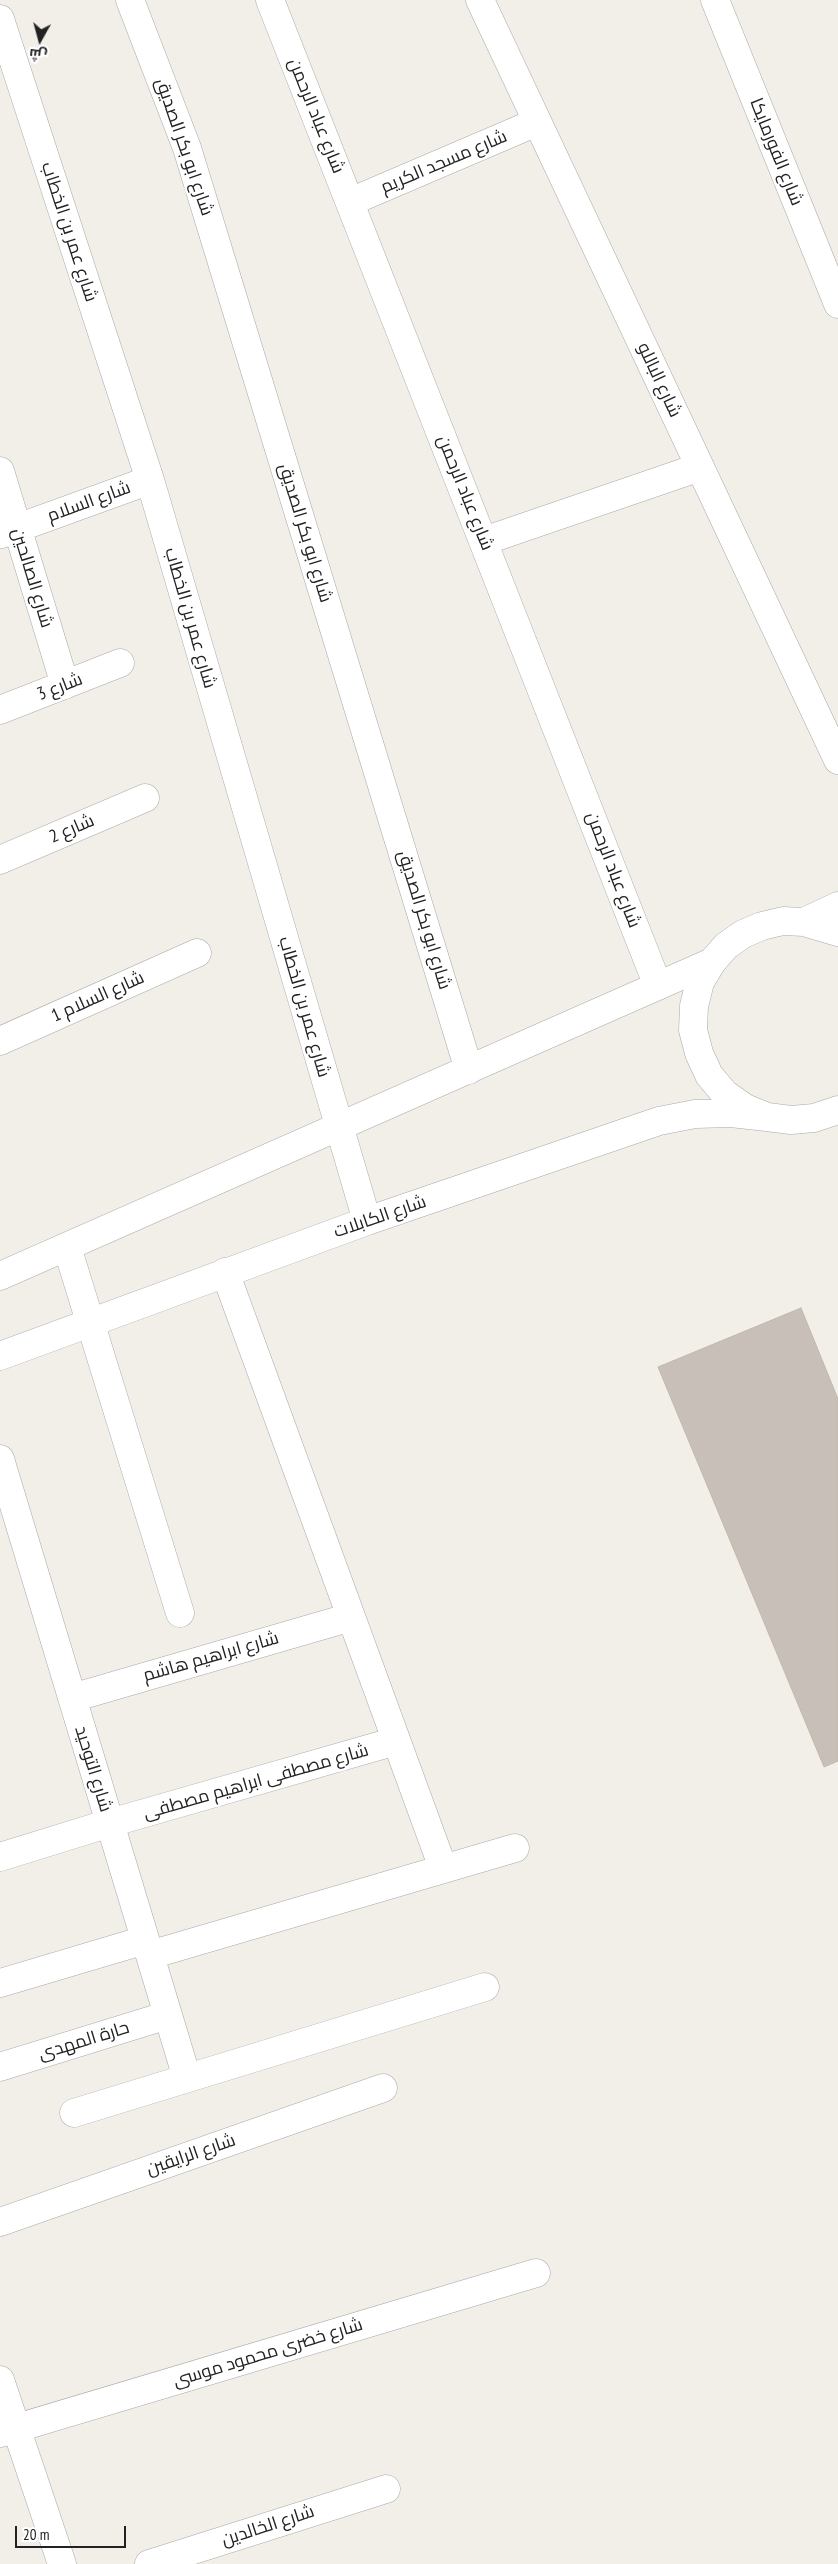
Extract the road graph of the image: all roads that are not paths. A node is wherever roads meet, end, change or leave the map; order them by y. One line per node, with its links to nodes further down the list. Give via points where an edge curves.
1 (130, 0): 27 (street, شارع ابو بكر الصديق, via 187,148)
2 (270, 0): 7 (street, شارع عباد الرحمن)
3 (480, 0): 6 (street, شارع الباللو)
4 (715, 0): 8 (street, شارع الفورمايكا)
5 (0, 19): 11 (street, شارع عمر بن الخطاب)
6 (537, 122): 7 (street, شارع مسجد الكريم); 9 (street, شارع الباللو)
7 (350, 202): 13 (street, شارع عباد الرحمن)
8 (838, 304)
9 (700, 467): 13 (street); 17 (street, شارع الباللو)
10 (0, 471): 12 (street, شارع الصالحين)
11 (150, 480): 12 (street, شارع السلام); 30 (street, شارع عمر بن الخطاب)
12 (9, 531): 15 (street, شارع الصالحين)
13 (484, 541): 25 (street, شارع عباد الرحمن)
14 (120, 663): 15 (street, شارع 3)
15 (64, 685): 16 (street, شارع 3)
16 (0, 710)
17 (838, 760)
18 (145, 798): 19 (street, شارع 2)
19 (0, 860)
20 (838, 906): 21 (street)
21 (804, 922): 22 (street); 24 (street, via 782,921 750,931 726,946)
22 (838, 932)
23 (197, 953): 26 (street, شارع السلام 1)
24 (712, 962): 25 (street); 29 (street, via 700,982 694,1006 693,1030 699,1053 709,1075 725,1094 745,1108)
25 (658, 986): 27 (street)
26 (0, 1041)
27 (469, 1070): 30 (street)
28 (838, 1110): 29 (street, شارع الكابلات, via 814,1118)
29 (767, 1117): 31 (street, شارع الكابلات, via 695,1114 660,1121)
30 (339, 1128): 31 (street, شارع عمر بن الخطاب); 32 (street)
31 (367, 1222): 33 (street, شارع الكابلات)
32 (68, 1246): 34 (street); 35 (street)
33 (225, 1272): 35 (street, شارع الكابلات); 39 (street)
34 (0, 1276)
35 (92, 1324): 36 (street, شارع الكابلات); 38 (street)
36 (0, 1356)
37 (0, 1459): 40 (street, شارع التوحيد)
38 (180, 1613)
39 (351, 1617): 40 (street, شارع ابراهيم هاشم); 41 (street)
40 (72, 1698): 42 (street, شارع التوحيد)
41 (396, 1741): 42 (street, شارع مصطفى ابراهيم مصطفى); 45 (street)
42 (110, 1823): 44 (street, شارع مصطفى ابراهيم مصطفى); 46 (street, شارع التوحيد)
43 (515, 1848): 45 (street)
44 (0, 1858)
45 (443, 1868): 46 (street)
46 (148, 1948): 47 (street); 49 (street, شارع التوحيد)
47 (0, 1983)
48 (485, 1986): 51 (street)
49 (168, 2015): 50 (street, حارة المهدى); 51 (street, شارع التوحيد)
50 (0, 2067)
51 (187, 2078): 53 (street)
52 (383, 2088): 54 (street, شارع الرايقين)
53 (74, 2113)
54 (0, 2222)
55 (536, 2274): 57 (street, شارع خضرى محمود موسى)
56 (0, 2380): 57 (street)
57 (9, 2431): 59 (street)
58 (386, 2489): 60 (street, شارع الخالدين)
59 (62, 2564)
60 (149, 2564)

